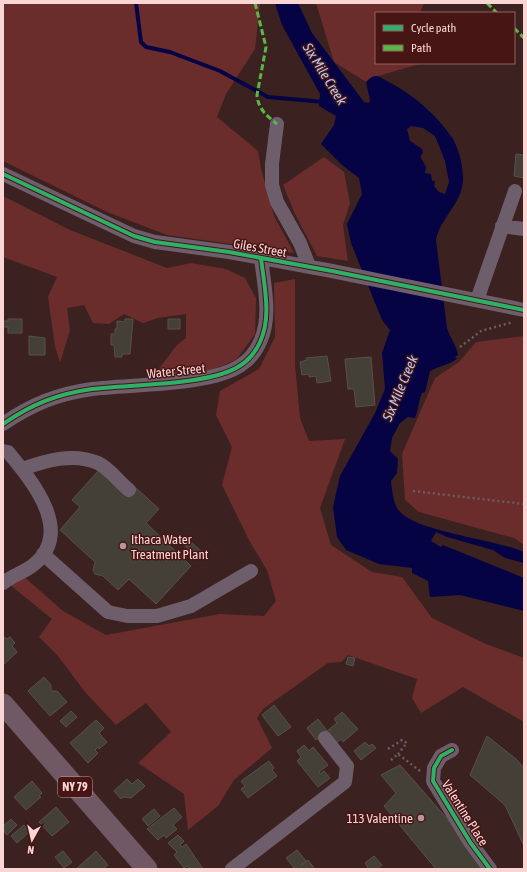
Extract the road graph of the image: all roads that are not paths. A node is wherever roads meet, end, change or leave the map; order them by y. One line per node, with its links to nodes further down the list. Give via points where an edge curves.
1 (277, 124): 7 (street, via 272,184 277,202 300,243)
2 (3, 174): 6 (street, Giles Street, via 134,236 155,242)
3 (515, 191): 4 (street)
4 (502, 226): 5 (street); 8 (street)
5 (524, 229)
6 (261, 258): 7 (street, Giles Street); 10 (street, Water Street, via 265,327 256,351 241,366 216,376 92,389 60,396 38,402)
7 (309, 266): 8 (street, Giles Street)
8 (473, 299): 9 (street, Giles Street)
9 (521, 316)
10 (3, 424)
11 (3, 451): 12 (street, via 8,452)
12 (22, 469): 13 (street, via 52,459 82,460 98,464); 14 (street, via 46,508 50,533)
13 (128, 490)
14 (43, 554): 15 (street, via 108,612 126,616 157,616 192,606); 16 (street, via 31,566)
15 (250, 571)
16 (3, 583)
17 (3, 704): 20 (highway, NY 79)
18 (325, 738): 21 (street, via 346,766 345,782)
19 (452, 750): 22 (street, Valentine Place, via 441,756 434,768 433,781 470,842)
20 (147, 869)
21 (232, 869)
22 (490, 869)

